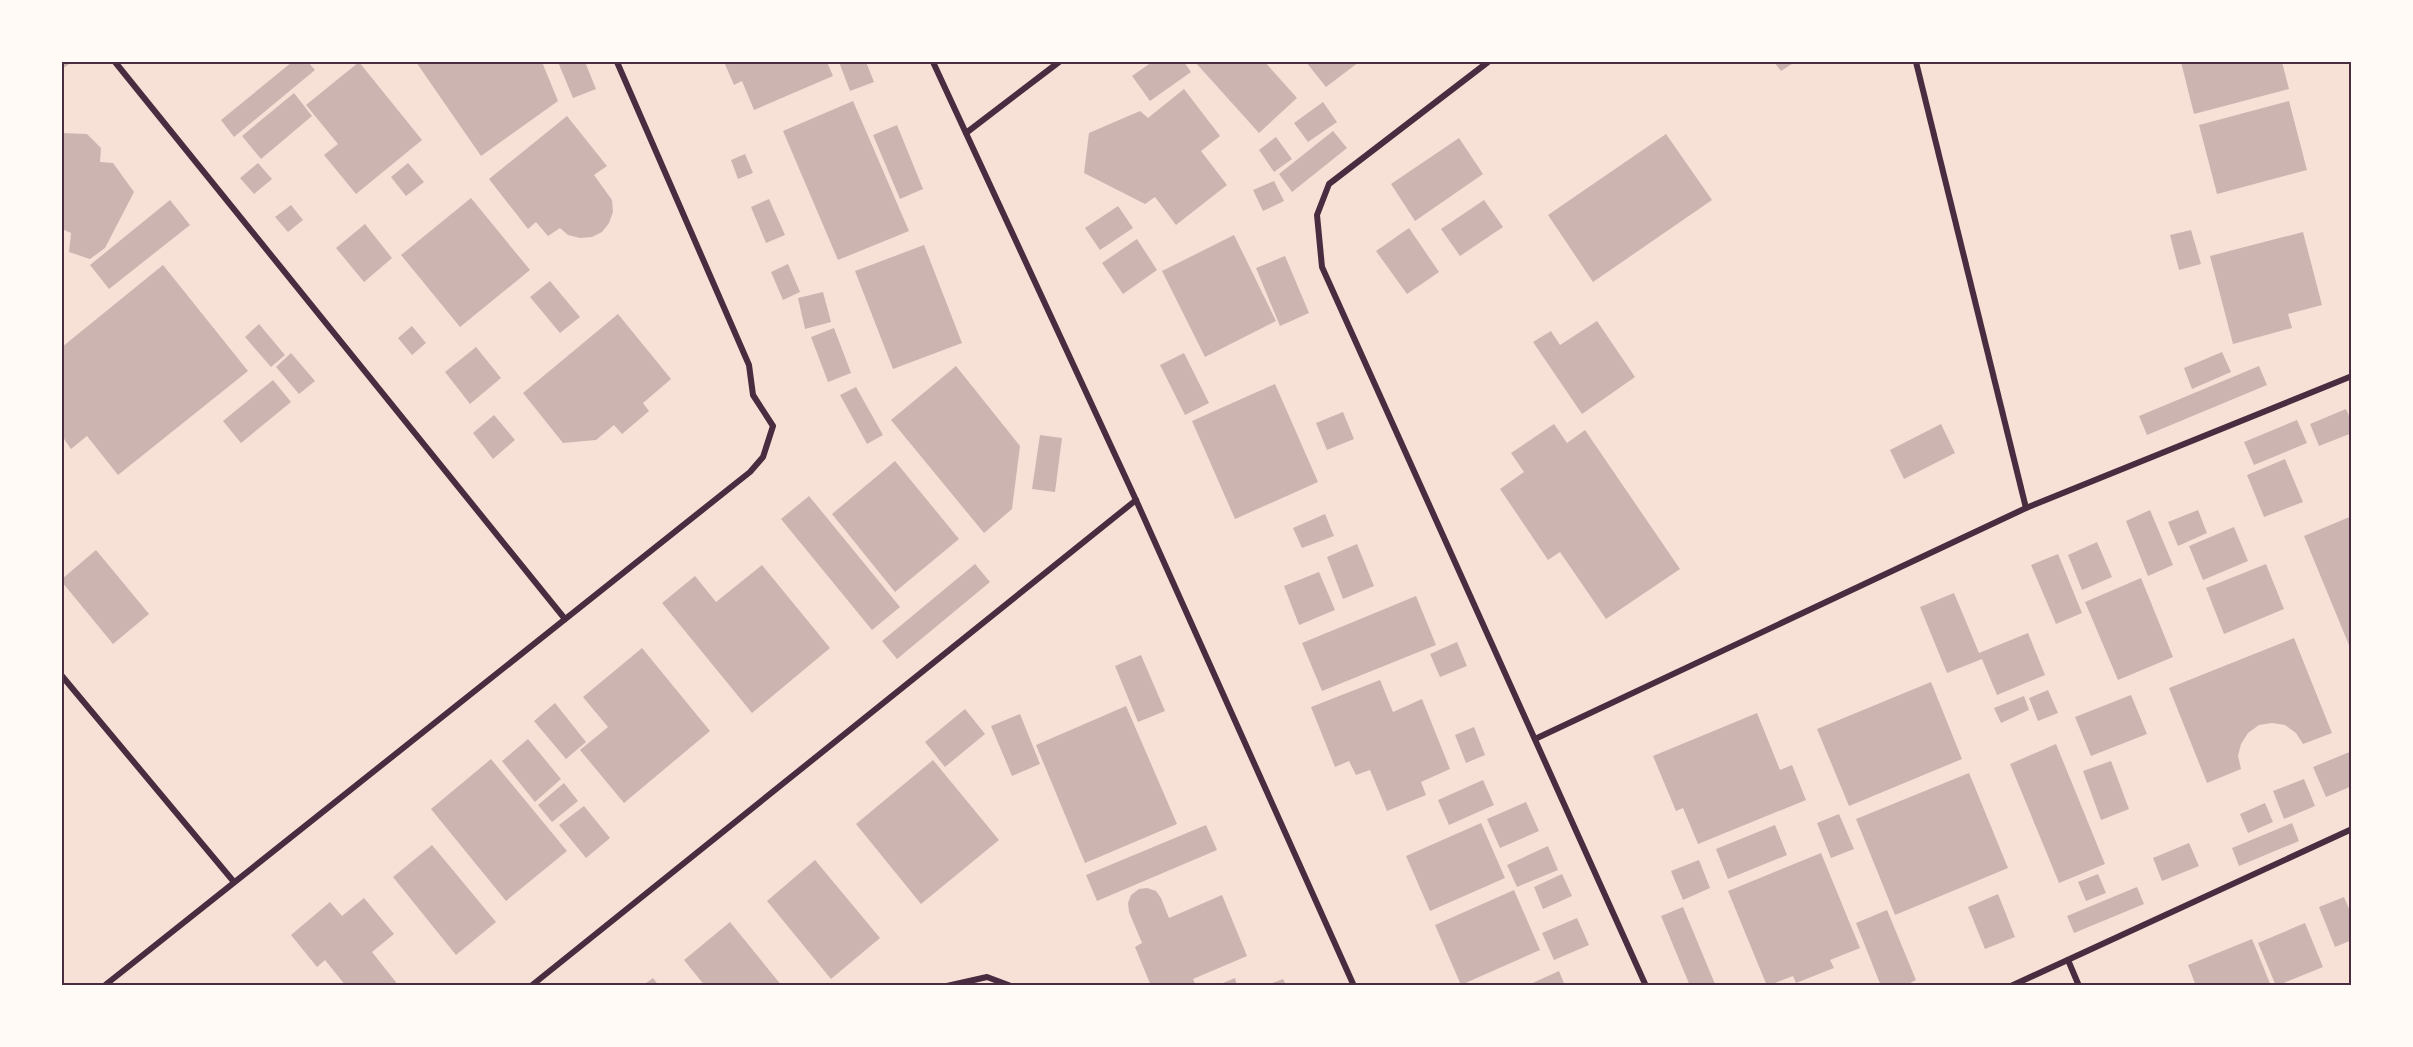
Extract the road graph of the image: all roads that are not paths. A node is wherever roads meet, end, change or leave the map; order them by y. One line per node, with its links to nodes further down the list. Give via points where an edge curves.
1 (115, 62): 11 (street)
2 (617, 62): 11 (street, via 748,365 753,395 773,426 763,458 750,472)
3 (933, 62): 7 (street)
4 (1059, 62): 7 (street)
5 (1488, 62): 13 (street, via 1329,184 1317,215 1322,267)
6 (1916, 62): 10 (street)
7 (966, 133): 9 (street)
8 (2352, 376): 10 (street)
9 (1136, 500): 18 (street); 21 (street)
10 (2026, 508): 13 (street)
11 (565, 619): 15 (street)
12 (62, 676): 15 (street)
13 (1535, 739): 22 (street)
14 (2352, 829): 16 (street)
15 (234, 882): 17 (street)
16 (2068, 960): 23 (street); 24 (street)
17 (104, 986)
18 (531, 986)
19 (947, 986): 20 (street, via 987,977)
20 (1011, 986)
21 (1354, 986)
22 (1646, 986)
23 (2012, 986)
24 (2079, 986)

